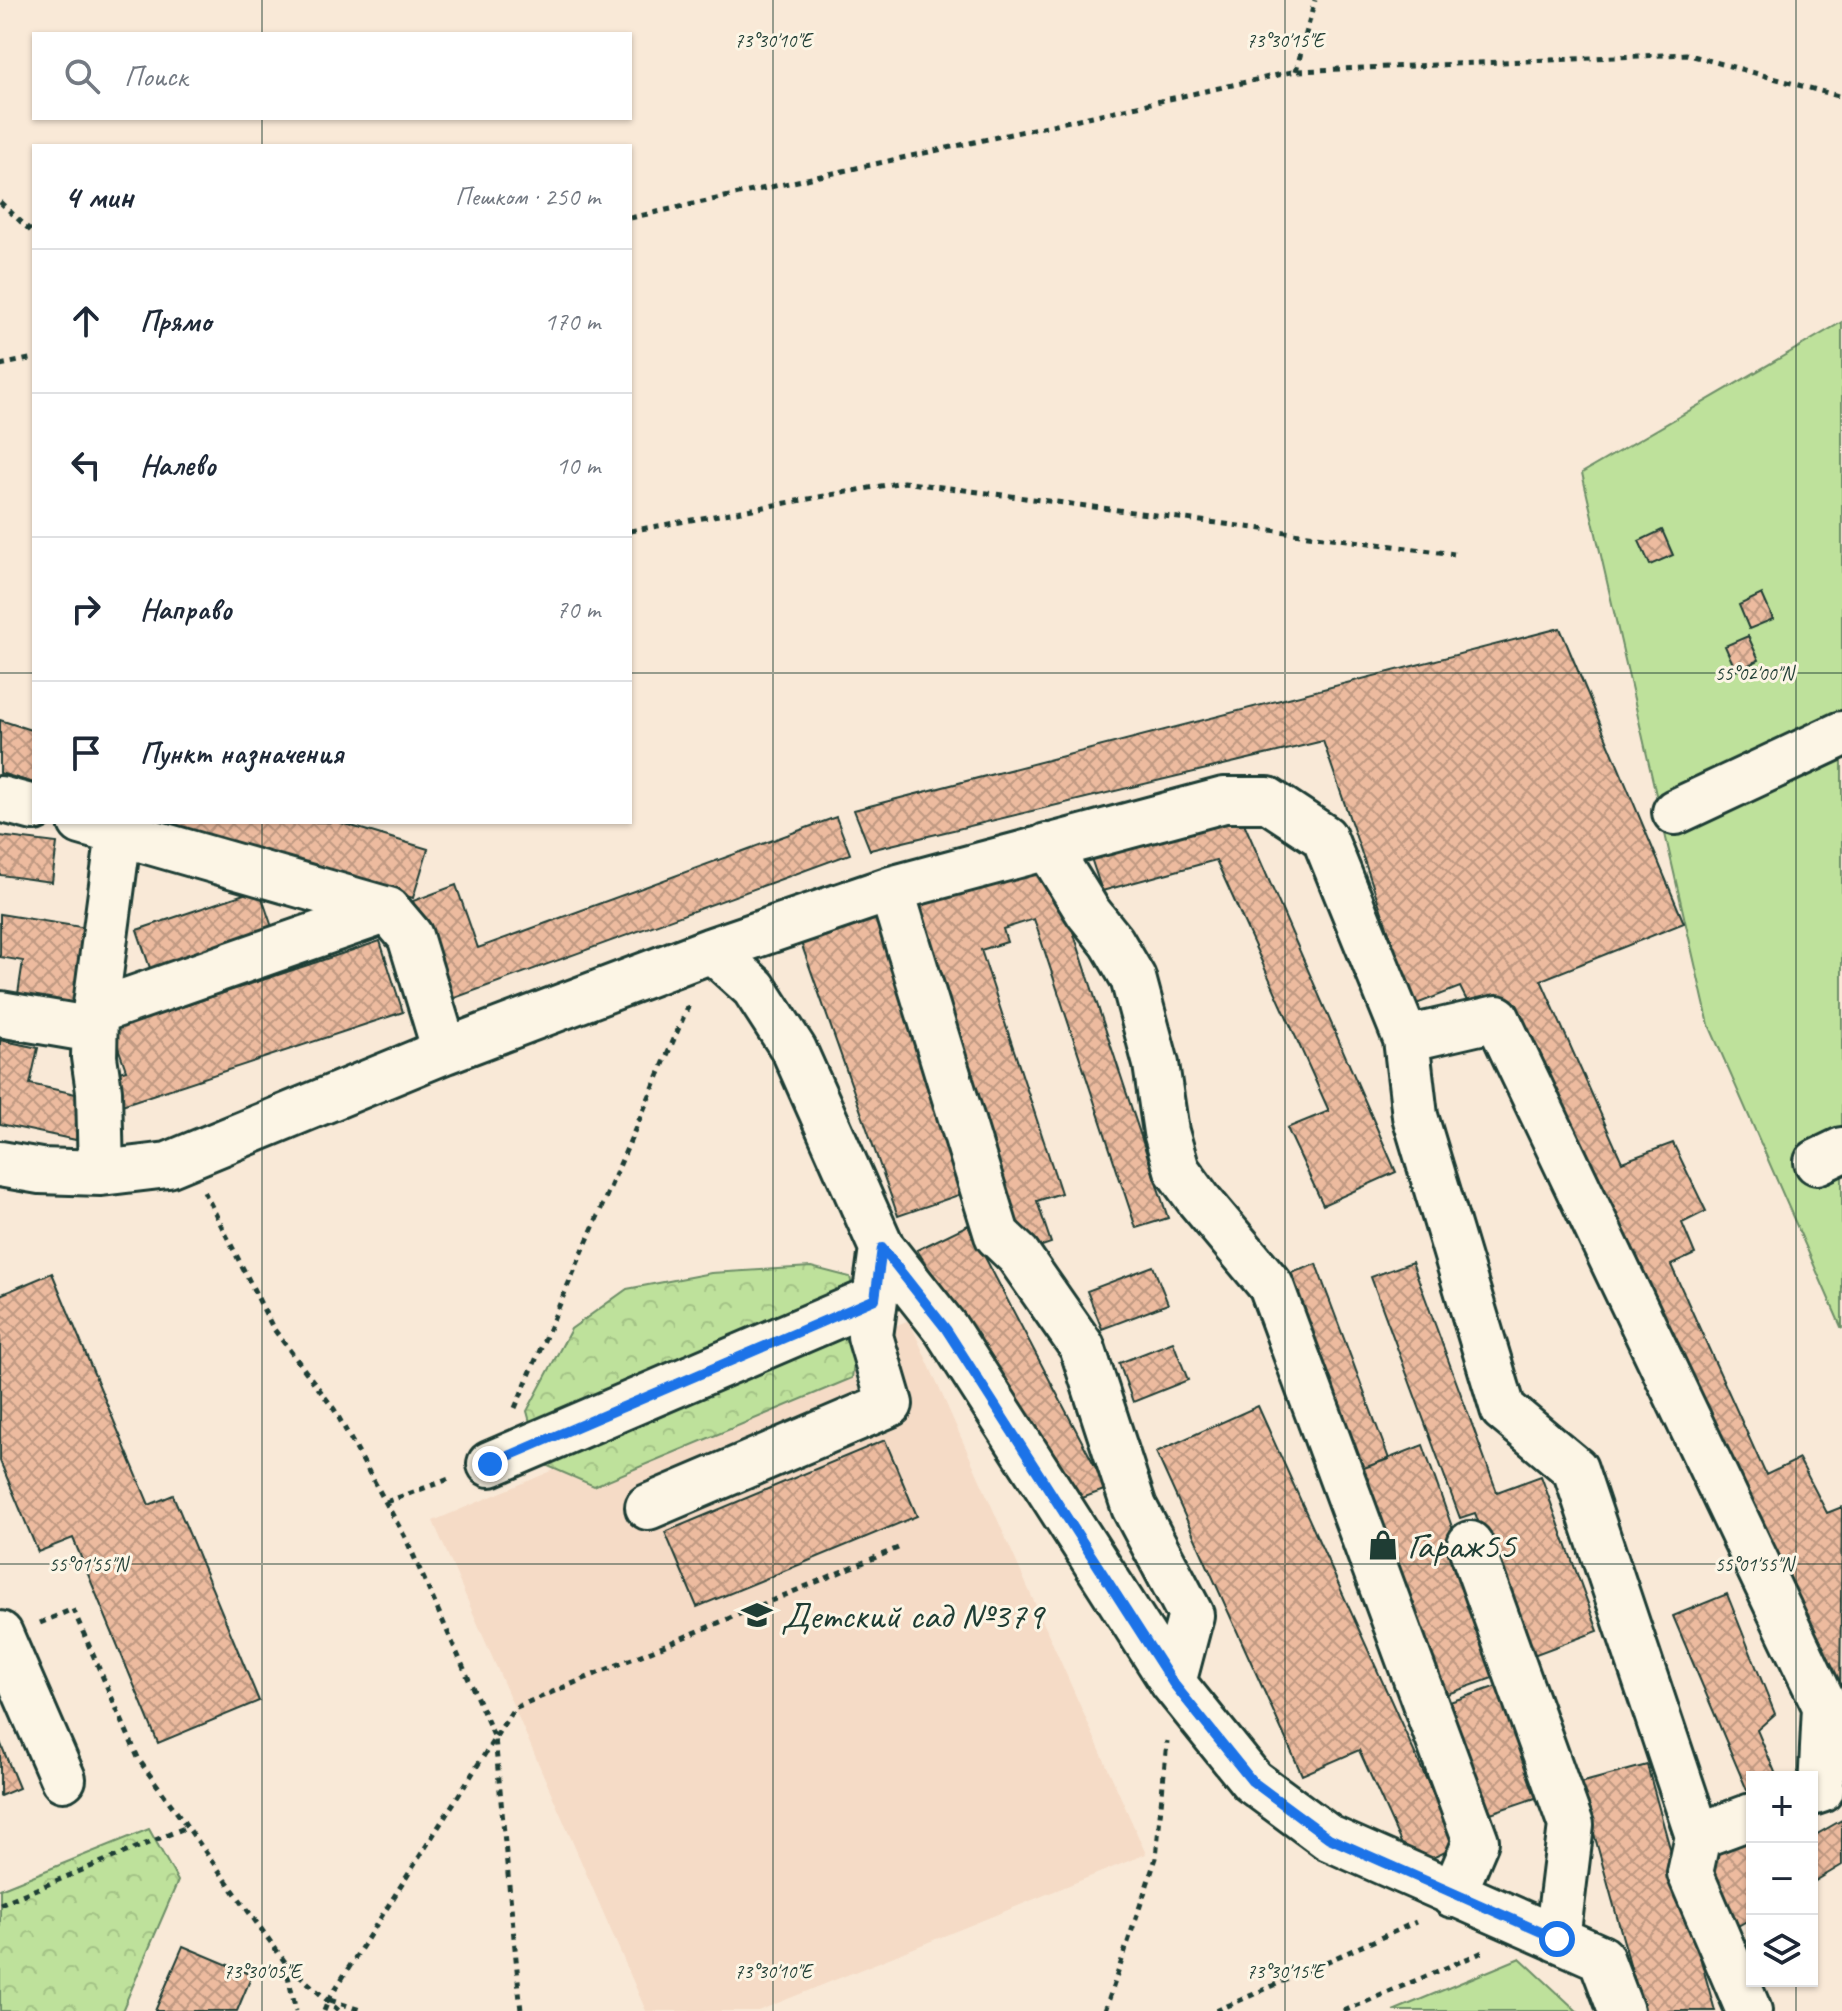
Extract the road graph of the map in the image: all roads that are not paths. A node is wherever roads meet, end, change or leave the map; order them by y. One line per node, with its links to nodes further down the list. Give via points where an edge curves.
1 (1842, 734): 4 (street)
2 (0, 799): 3 (street)
3 (32, 807)
4 (1675, 812)
5 (100, 828): 8 (street); 11 (street)
6 (1047, 846): 7 (street); 12 (street, via 1224,800 1268,800 1324,837); 27 (street, via 1133,978 1177,1170 1271,1286 1476,1841)
7 (891, 889): 9 (street); 22 (street, via 997,1235 1018,1255 1082,1347 1134,1507 1191,1615)
8 (388, 910): 11 (street); 13 (street, via 410,936)
9 (712, 950): 13 (street); 16 (street, via 754,988 794,1050)
10 (0, 1014): 11 (street)
11 (95, 1021): 15 (street)
12 (1406, 1039): 24 (street, via 1497,1018 1825,1706); 26 (street, via 1415,1116 1503,1409 1575,1469)
13 (445, 1051): 15 (street, via 168,1165)
14 (0, 1164): 15 (street)
15 (101, 1173)
16 (882, 1248): 17 (street); 22 (street, via 946,1329)
17 (875, 1299): 18 (street); 19 (street, via 870,1336 890,1404)
18 (490, 1464)
19 (648, 1507)
20 (1470, 1544): 28 (street, via 1571,1825)
21 (1, 1636): 23 (street)
22 (1173, 1683): 27 (street, via 1252,1781 1329,1838)
23 (63, 1779)
24 (1818, 1791)
25 (1746, 1818): 26 (street)
26 (1698, 1836): 30 (street, via 1690,1873)
27 (1459, 1897): 28 (street)
28 (1546, 1934): 29 (street, via 1601,1958)
29 (1621, 2011)
30 (1749, 2011)

